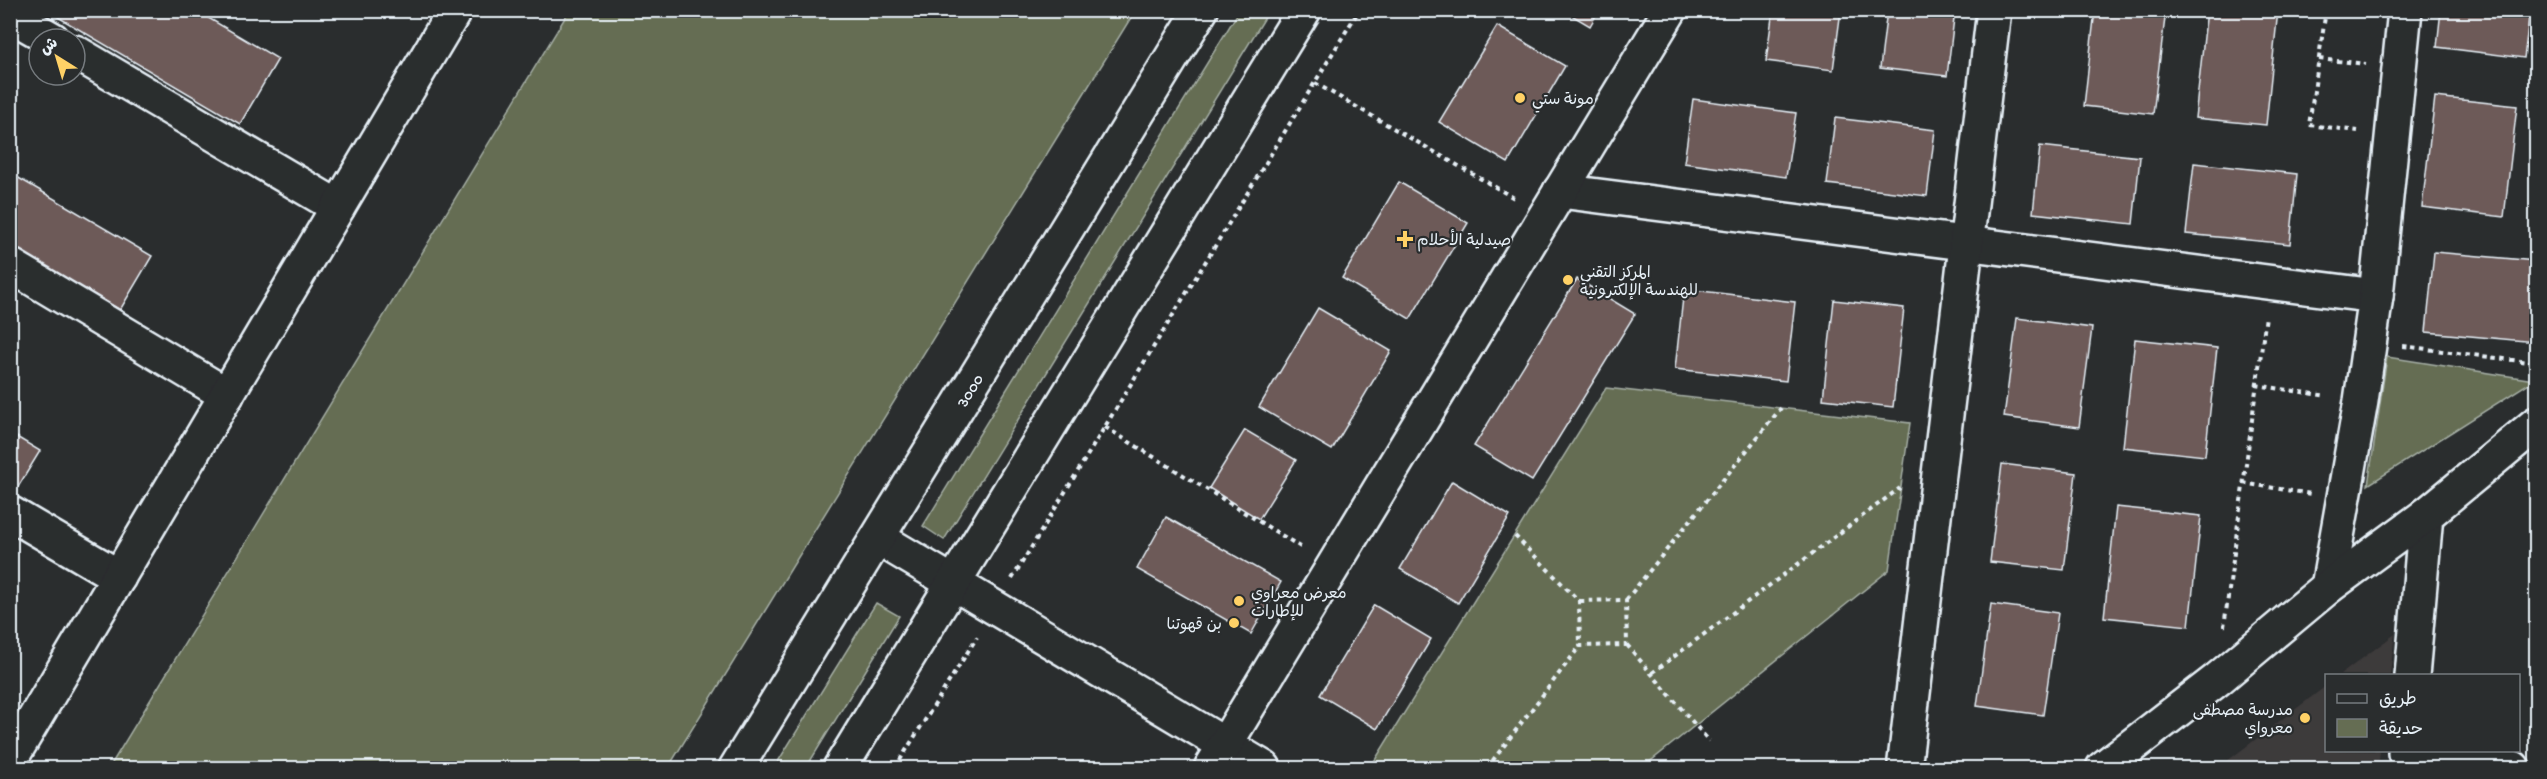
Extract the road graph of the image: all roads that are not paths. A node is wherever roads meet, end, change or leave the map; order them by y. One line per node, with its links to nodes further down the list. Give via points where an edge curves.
1 (455, 10): 11 (street)
2 (1201, 10): 19 (street, 3000)
3 (1304, 10): 21 (street)
4 (1670, 10): 10 (street)
5 (1994, 10): 12 (street)
6 (2405, 10): 14 (street)
7 (10, 15): 8 (street)
8 (31, 27)
9 (87, 59): 11 (street)
10 (1552, 203): 12 (street); 24 (street)
11 (338, 207): 15 (street)
12 (1966, 243): 14 (street); 30 (street)
13 (10, 265): 15 (street)
14 (2376, 296): 22 (street)
15 (227, 395): 20 (street)
16 (2536, 424): 18 (street)
17 (10, 513): 20 (street)
18 (2426, 514): 22 (street); 23 (street)
19 (878, 538): 21 (street); 27 (street, 3000)
20 (119, 577): 26 (street)
21 (954, 583): 24 (street); 28 (street)
22 (2328, 587): 31 (street)
23 (2412, 674)
24 (1219, 756): 29 (street)
25 (2405, 757): 32 (street)
26 (10, 760)
27 (736, 768)
28 (840, 768)
29 (1264, 768)
30 (1907, 768)
31 (2103, 768)
32 (2512, 768)

